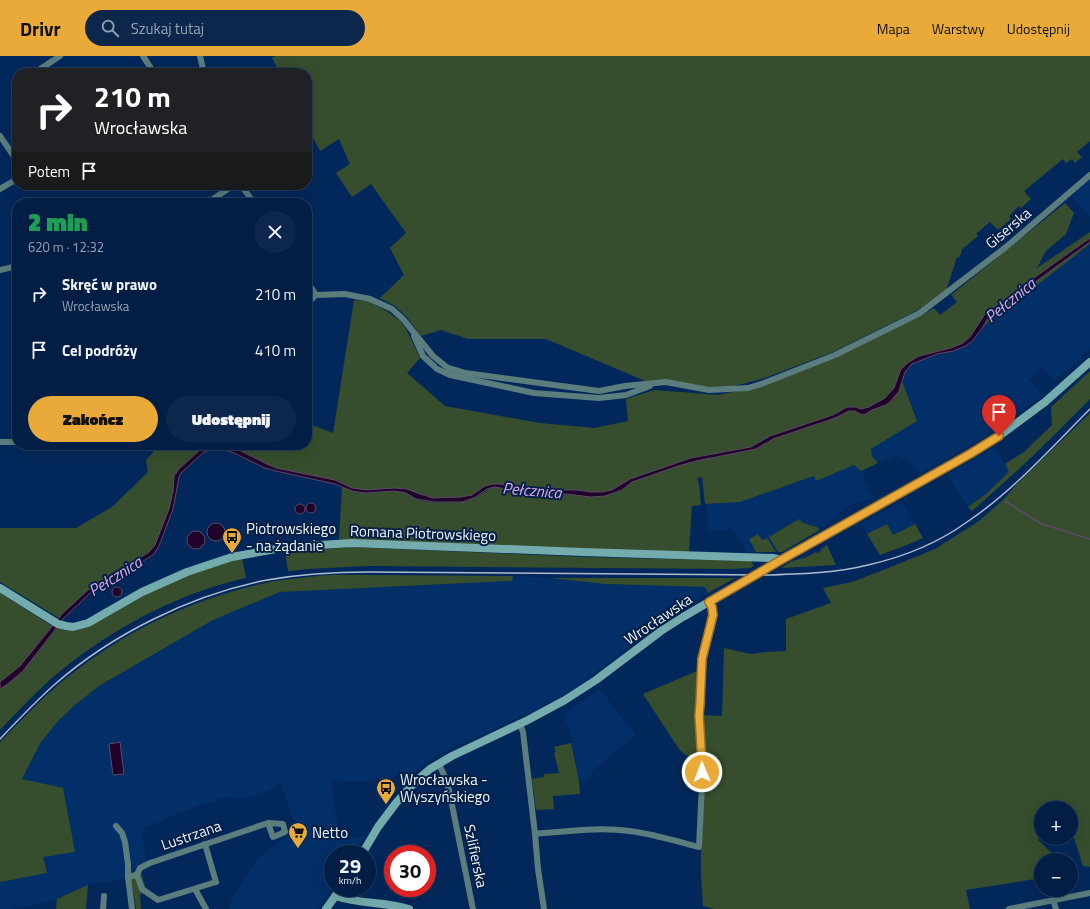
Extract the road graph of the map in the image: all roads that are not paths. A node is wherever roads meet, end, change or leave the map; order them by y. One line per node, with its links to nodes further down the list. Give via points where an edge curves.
1 (60, 56): 4 (street)
2 (143, 56): 5 (street)
3 (200, 56): 6 (street)
4 (42, 68)
5 (151, 68)
6 (203, 68)
7 (0, 136): 8 (street)
8 (12, 154)
9 (1090, 175): 21 (street, Giserska, via 1003,250 920,313 835,355 748,388 709,390 675,383)
10 (12, 182): 11 (street)
11 (0, 190)
12 (226, 190): 13 (street)
13 (214, 198)
14 (12, 267): 15 (street)
15 (0, 270)
16 (312, 289): 17 (street)
17 (316, 295): 18 (street); 19 (street, Giserska, via 344,294 370,299 392,309)
18 (312, 299)
19 (411, 329): 21 (street, Giserska, via 433,356 448,368 465,373 599,391); 21 (street, via 423,356 437,369 458,377 534,393 599,398 626,395)
20 (1090, 362): 25 (main road, Wrocławska, via 1045,402 994,439)
21 (656, 383)
22 (0, 442): 23 (street)
23 (12, 442)
24 (753, 557): 25 (main road, Romana Piotrowskiego); 26 (main road); 27 (main road, Romana Piotrowskiego, via 352,543 287,547 232,557 187,572 142,592 88,623 73,627 50,619)
25 (781, 560): 26 (main road, Wrocławska)
26 (768, 568): 28 (main road, Wrocławska)
27 (0, 588)
28 (709, 602): 29 (main road, Wrocławska, via 661,631 572,696); 33 (street, via 713,615 702,659 699,715 702,763 699,847 654,835 604,829)
29 (520, 724): 30 (main road, Wrocławska); 33 (street)
30 (439, 764): 35 (main road, Wrocławska, via 416,782 396,803); 51 (street, Szlifierska, via 449,790)
31 (268, 823): 34 (street, Lustrzana)
32 (116, 826): 37 (street, via 125,842)
33 (535, 834): 52 (street)
34 (205, 844): 36 (street, Lustrzana, via 140,868); 38 (street, via 216,882)
35 (367, 845)
36 (137, 875): 37 (street, Lustrzana); 38 (street, via 142,889 158,900)
37 (128, 877): 47 (street)
38 (195, 888): 48 (street)
39 (1090, 893): 43 (street)
40 (104, 896): 45 (street)
41 (334, 897): 49 (main road)
42 (339, 897): 50 (main road)
43 (1052, 900): 44 (street); 55 (street)
44 (1044, 903): 53 (street); 54 (street)
45 (103, 908): 46 (street)
46 (111, 909)
47 (132, 909)
48 (206, 909)
49 (326, 909)
50 (408, 909)
51 (474, 909)
52 (544, 909)
53 (1009, 909)
54 (1039, 909)
55 (1056, 909)

